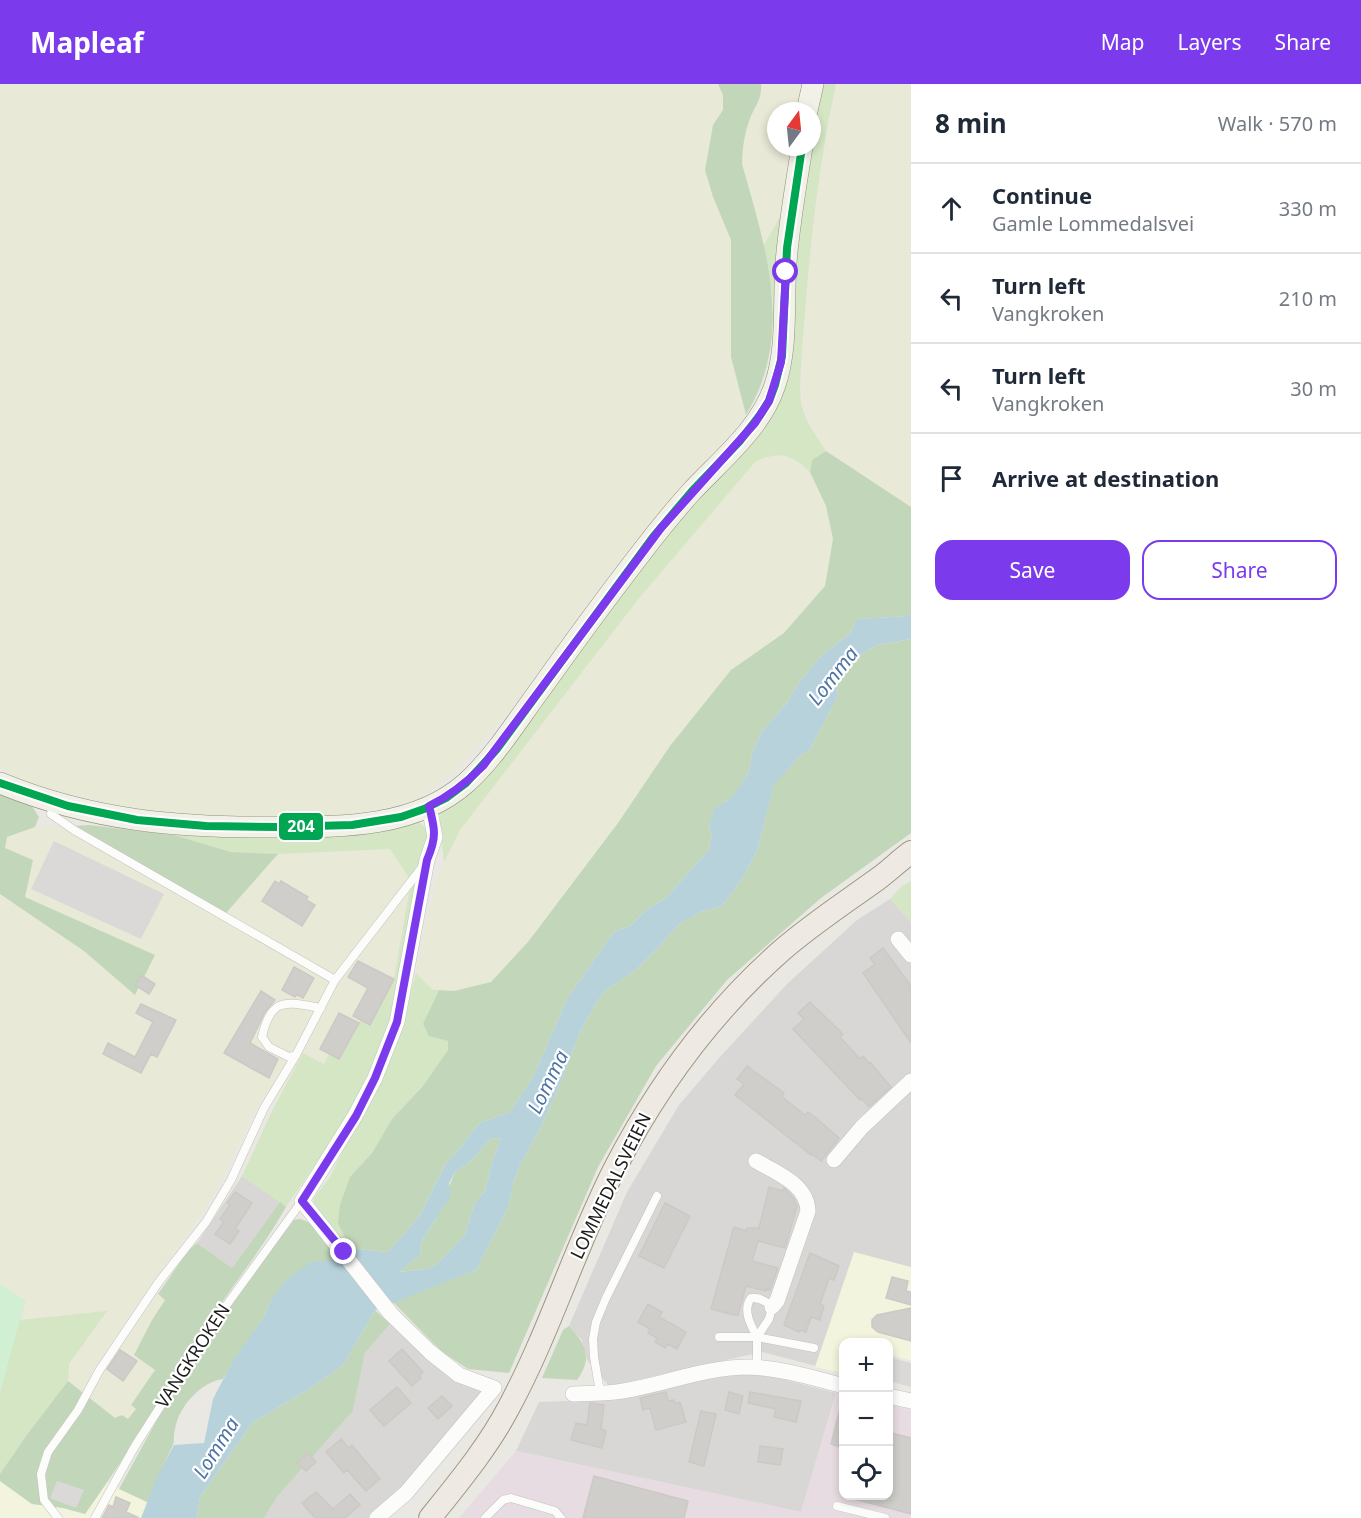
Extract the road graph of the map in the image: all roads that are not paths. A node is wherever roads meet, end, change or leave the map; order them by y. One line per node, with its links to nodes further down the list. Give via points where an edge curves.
1 (813, 84): 2 (street)
2 (809, 102)
3 (801, 156): 6 (street, via 786,259 781,362 769,401 755,423 655,536 494,752 465,784)
4 (0, 783): 5 (street)
5 (53, 803): 6 (street, via 133,820 233,827 330,827 390,819); 13 (lane, via 51,814 74,830)
6 (429, 806): 8 (street, VANGKROKEN, via 435,837)
7 (911, 852): 10 (main road, LOMMEDALSVEIEN)
8 (427, 860): 13 (lane); 20 (street, VANGKROKEN, via 397,1022 356,1116)
9 (911, 866): 10 (main road, LOMMEDALSVEIEN)
10 (879, 878): 35 (main road, LOMMEDALSVEIEN, via 812,925 764,966 699,1037 670,1076 613,1172 509,1408)
11 (898, 939): 12 (street)
12 (911, 955)
13 (335, 980): 14 (lane)
14 (321, 1008): 15 (lane); 15 (lane, via 287,1003 276,1007 265,1026 262,1037 269,1047 289,1057)
15 (296, 1055): 32 (lane, via 264,1108 231,1180 206,1222 158,1283 48,1452 41,1474 44,1500)
16 (911, 1081): 17 (street)
17 (834, 1160)
18 (756, 1161): 21 (street, via 796,1186 807,1199 808,1211)
19 (657, 1196): 27 (lane, via 596,1322 594,1357)
20 (302, 1201): 33 (lane, VANGKROKEN, via 215,1321 135,1446); 34 (street, via 391,1314 430,1352 459,1375 494,1388 405,1492)
21 (772, 1307): 23 (lane); 23 (lane, via 756,1298 748,1301 749,1323)
22 (719, 1337): 23 (lane)
23 (757, 1337): 24 (lane); 25 (lane)
24 (814, 1348)
25 (757, 1368): 26 (street); 27 (street, via 704,1371 621,1392)
26 (839, 1385)
27 (600, 1392): 28 (street)
28 (573, 1394)
29 (893, 1397): 30 (street)
30 (911, 1401)
31 (837, 1506): 38 (lane)
32 (58, 1518)
33 (95, 1518)
34 (377, 1518)
35 (430, 1518)
36 (485, 1518): 37 (lane, via 503,1500 511,1498 555,1510)
37 (561, 1518)
38 (885, 1518)

